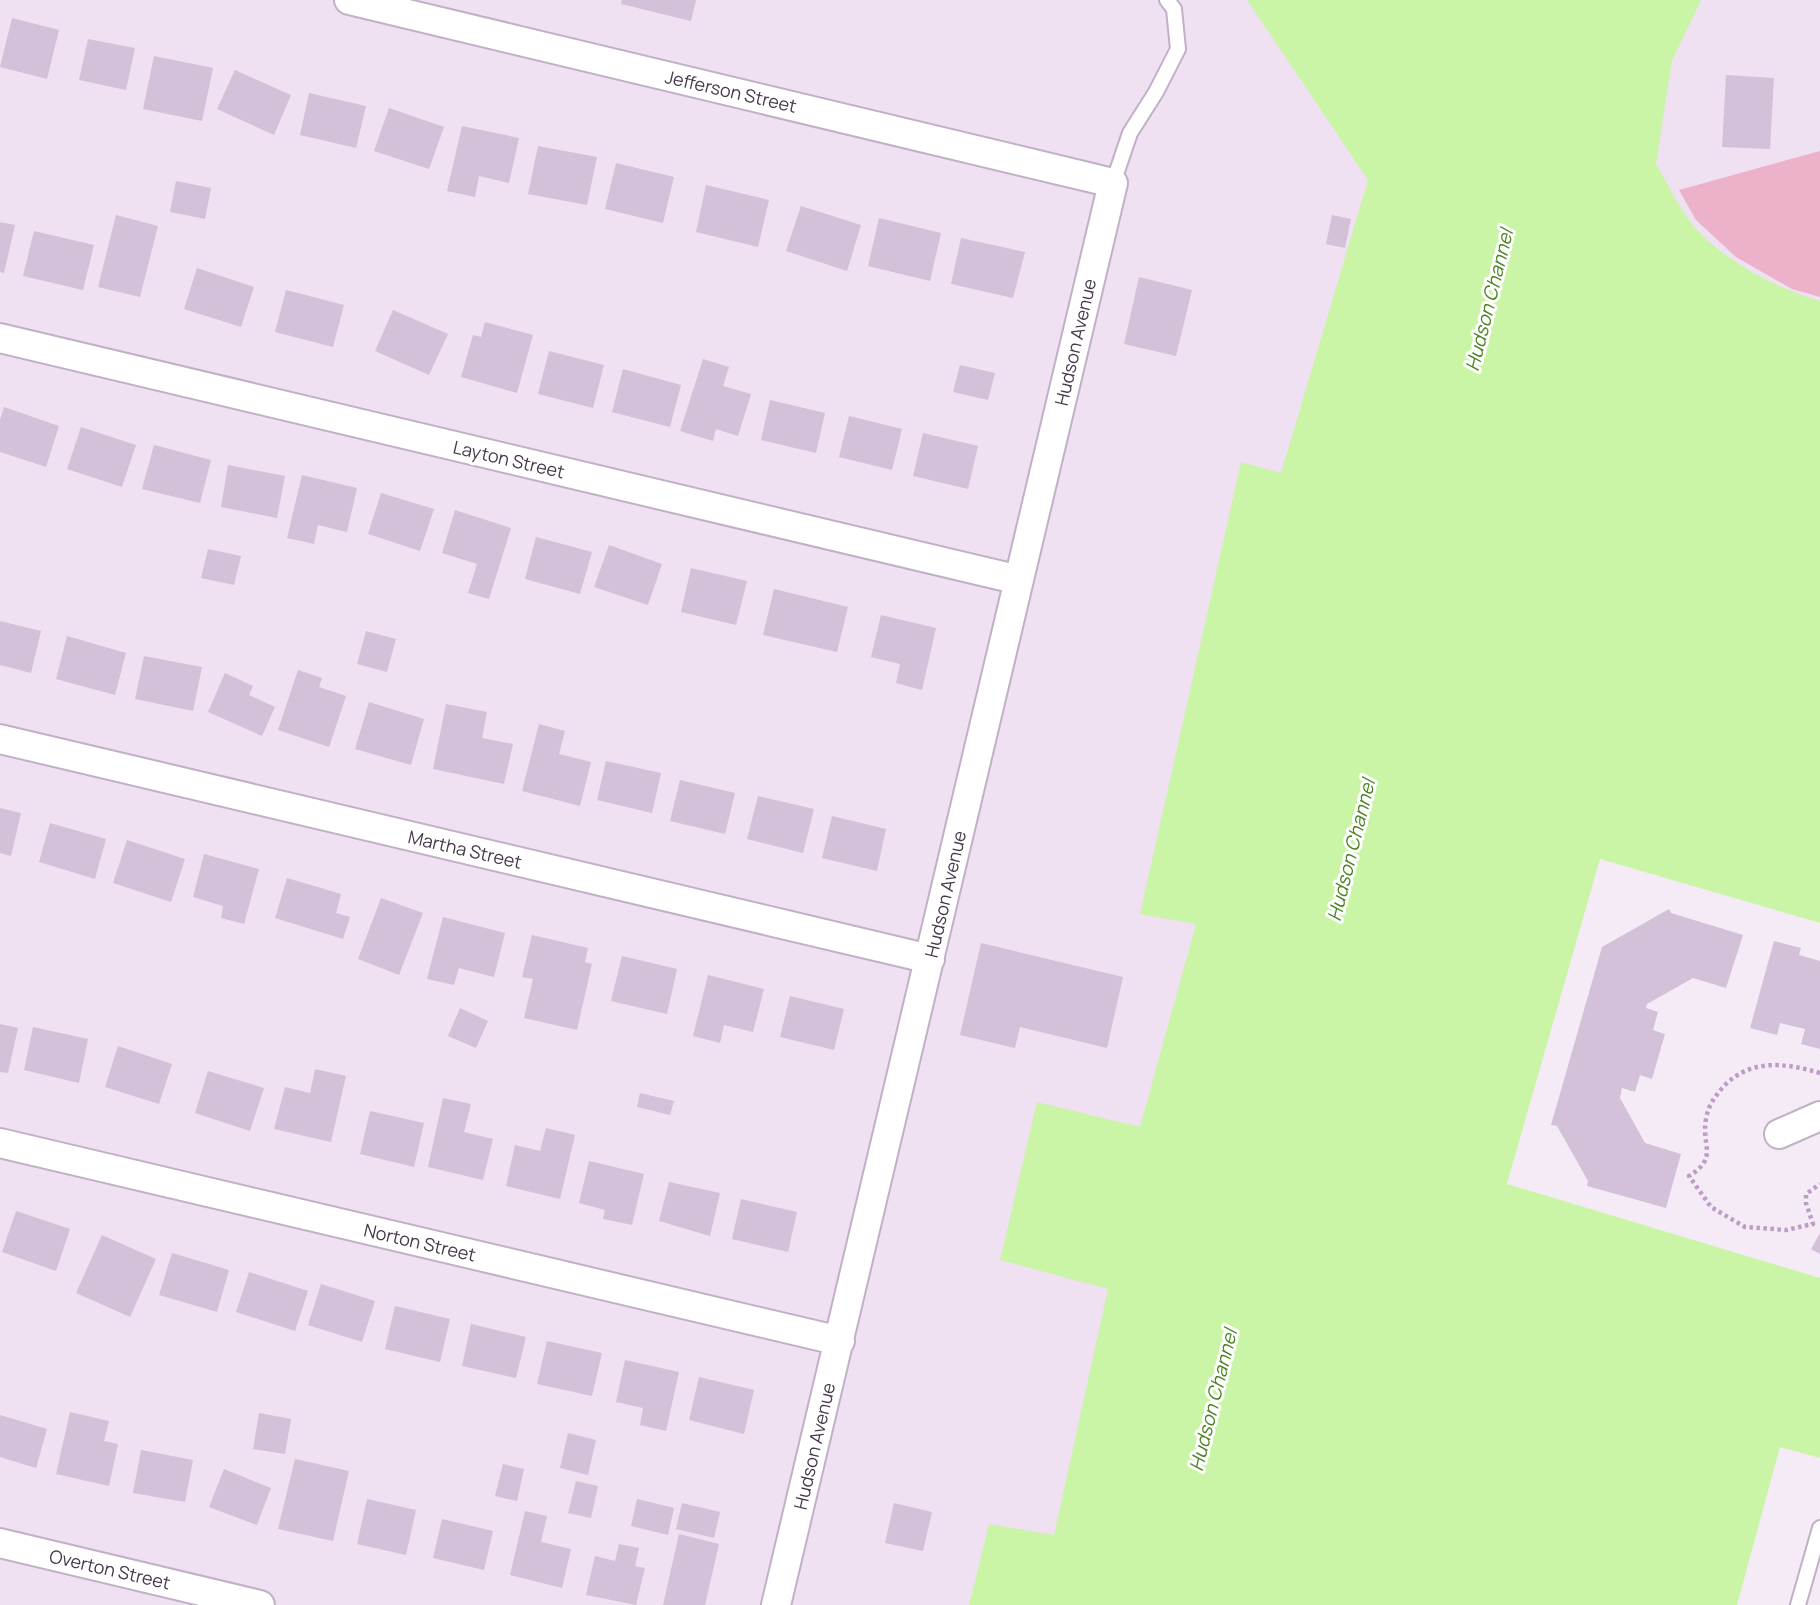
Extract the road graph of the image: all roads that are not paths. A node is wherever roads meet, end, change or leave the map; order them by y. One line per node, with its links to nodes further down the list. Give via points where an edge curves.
1 (349, 0): 3 (street, Jefferson Street)
2 (1167, 0): 3 (lane, via 1174,9 1178,49 1130,133)
3 (1113, 183): 5 (street, Hudson Avenue)
4 (0, 338): 5 (street, Layton Street)
5 (1019, 580): 7 (street, Hudson Avenue)
6 (0, 739): 7 (street, Martha Street)
7 (930, 959): 11 (street, Hudson Avenue)
8 (1820, 1115): 9 (street)
9 (1779, 1134)
10 (0, 1143): 11 (street, Norton Street)
11 (840, 1341): 15 (street, Hudson Avenue)
12 (1820, 1528): 16 (lane)
13 (0, 1544): 14 (street, Overton Street)
14 (260, 1605)
15 (776, 1605)
16 (1798, 1605)

